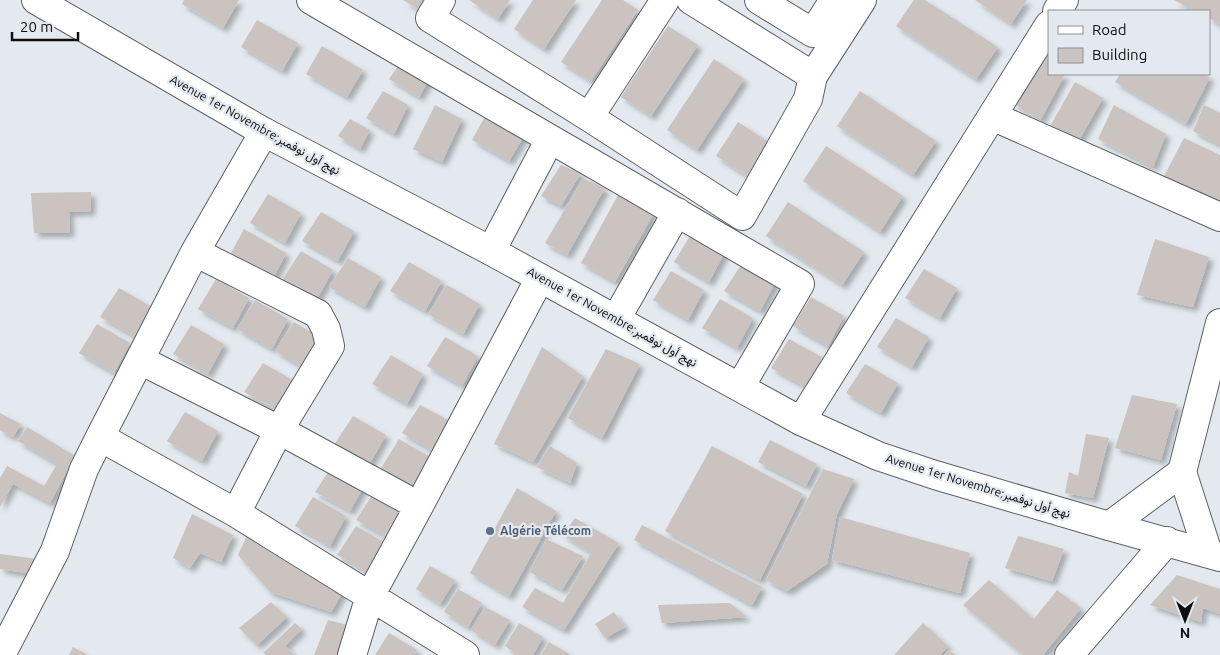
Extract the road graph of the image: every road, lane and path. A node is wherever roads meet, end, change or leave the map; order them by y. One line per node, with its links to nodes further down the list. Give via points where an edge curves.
1 (36, 0): 14 (street, Avenue 1er Novembre;نهج أول نوفمبر)
2 (311, 0): 15 (street)
3 (441, 0): 13 (street, via 430,18)
4 (665, 0): 13 (street)
5 (691, 0): 11 (street)
6 (759, 0): 10 (street)
7 (834, 0): 10 (street)
8 (862, 0): 11 (street)
9 (1048, 27): 12 (street)
10 (813, 33): 11 (street)
11 (803, 70): 13 (street, via 808,99 742,216)
12 (992, 116): 17 (street); 25 (street)
13 (589, 117)
14 (264, 132): 18 (street, Avenue 1er Novembre;نهج أول نوفمبر); 19 (street)
15 (550, 139): 16 (street); 18 (street)
16 (677, 212): 21 (street); 24 (street, via 800,284)
17 (1220, 218)
18 (491, 251): 20 (street, Avenue 1er Novembre;نهج أول نوفمبر)
19 (196, 252): 23 (street); 26 (street, via 318,314 326,329 330,346)
20 (540, 278): 21 (street, Avenue 1er Novembre;نهج أول نوفمبر); 29 (street)
21 (616, 319): 24 (street, Avenue 1er Novembre;نهج أول نوفمبر)
22 (1220, 323): 28 (street)
23 (140, 360): 26 (street); 27 (street)
24 (740, 387): 25 (street, Avenue 1er Novembre;نهج أول نوفمبر)
25 (801, 421): 31 (street, Avenue 1er Novembre;نهج أول نوفمبر, via 878,456)
26 (279, 430): 29 (street); 30 (street)
27 (100, 437): 30 (street); 35 (street, via 84,470 56,551)
28 (1182, 472): 31 (street); 33 (street)
29 (419, 506): 34 (street)
30 (236, 513): 34 (street)
31 (1109, 526): 32 (street, Avenue 1er Novembre;نهج أول نوفمبر)
32 (1167, 541): 33 (street, Avenue 1er Novembre;نهج أول نوفمبر); 38 (street)
33 (1214, 555)
34 (370, 596): 36 (street); 37 (street)
35 (1, 655)
36 (352, 655)
37 (465, 655)
38 (1069, 655)

